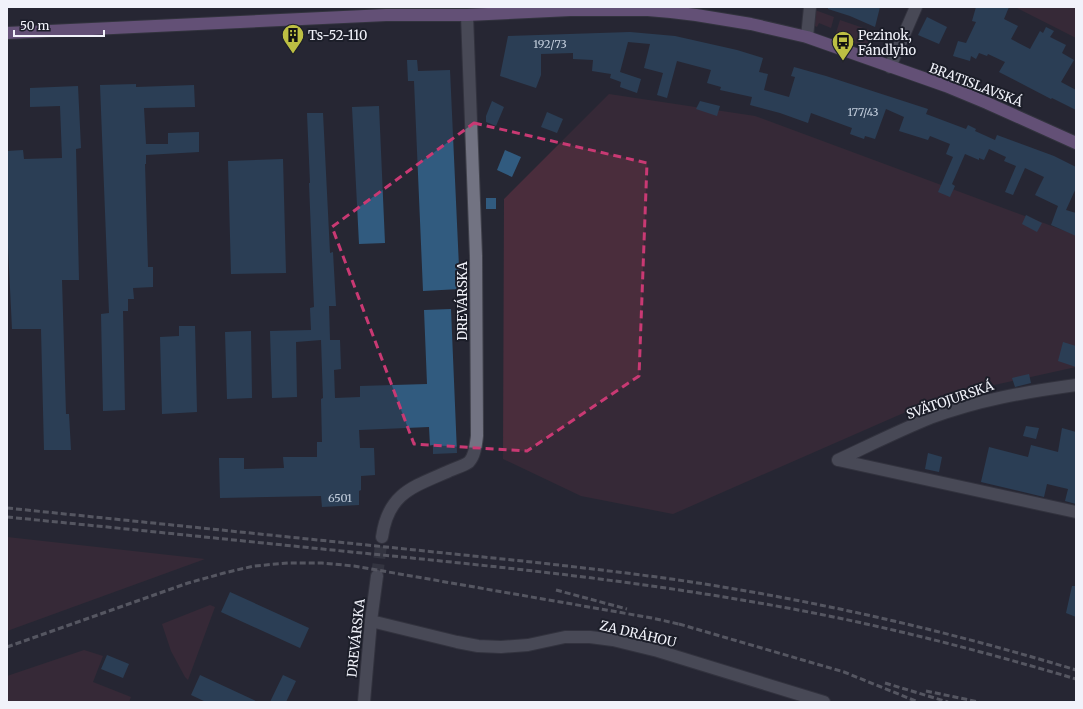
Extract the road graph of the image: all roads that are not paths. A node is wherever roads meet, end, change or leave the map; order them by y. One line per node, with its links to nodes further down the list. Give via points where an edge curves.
1 (810, 7): 6 (street)
2 (916, 7): 7 (street)
3 (446, 11): 4 (main road, BRATISLAVSKÁ); 5 (main road, BRATISLAVSKÁ)
4 (467, 15): 6 (main road, BRATISLAVSKÁ, via 570,10 648,10 751,24); 11 (street, DREVÁRSKA, via 476,256 475,451 469,462 411,488 400,496 390,508)
5 (7, 33)
6 (807, 38): 7 (main road, BRATISLAVSKÁ)
7 (890, 68): 8 (main road, BRATISLAVSKÁ, via 946,86)
8 (1076, 143)
9 (1076, 385): 10 (street, SVÄTOJURSKÁ, via 1021,393 975,404 930,419 838,460)
10 (1076, 512)
11 (382, 537)
12 (377, 576): 13 (street, DREVÁRSKA)
13 (371, 621): 14 (street, DREVÁRSKA); 15 (street, ZA DRÁHOU, via 478,646 528,645 564,637 613,640 658,651)
14 (364, 702)
15 (824, 702)

